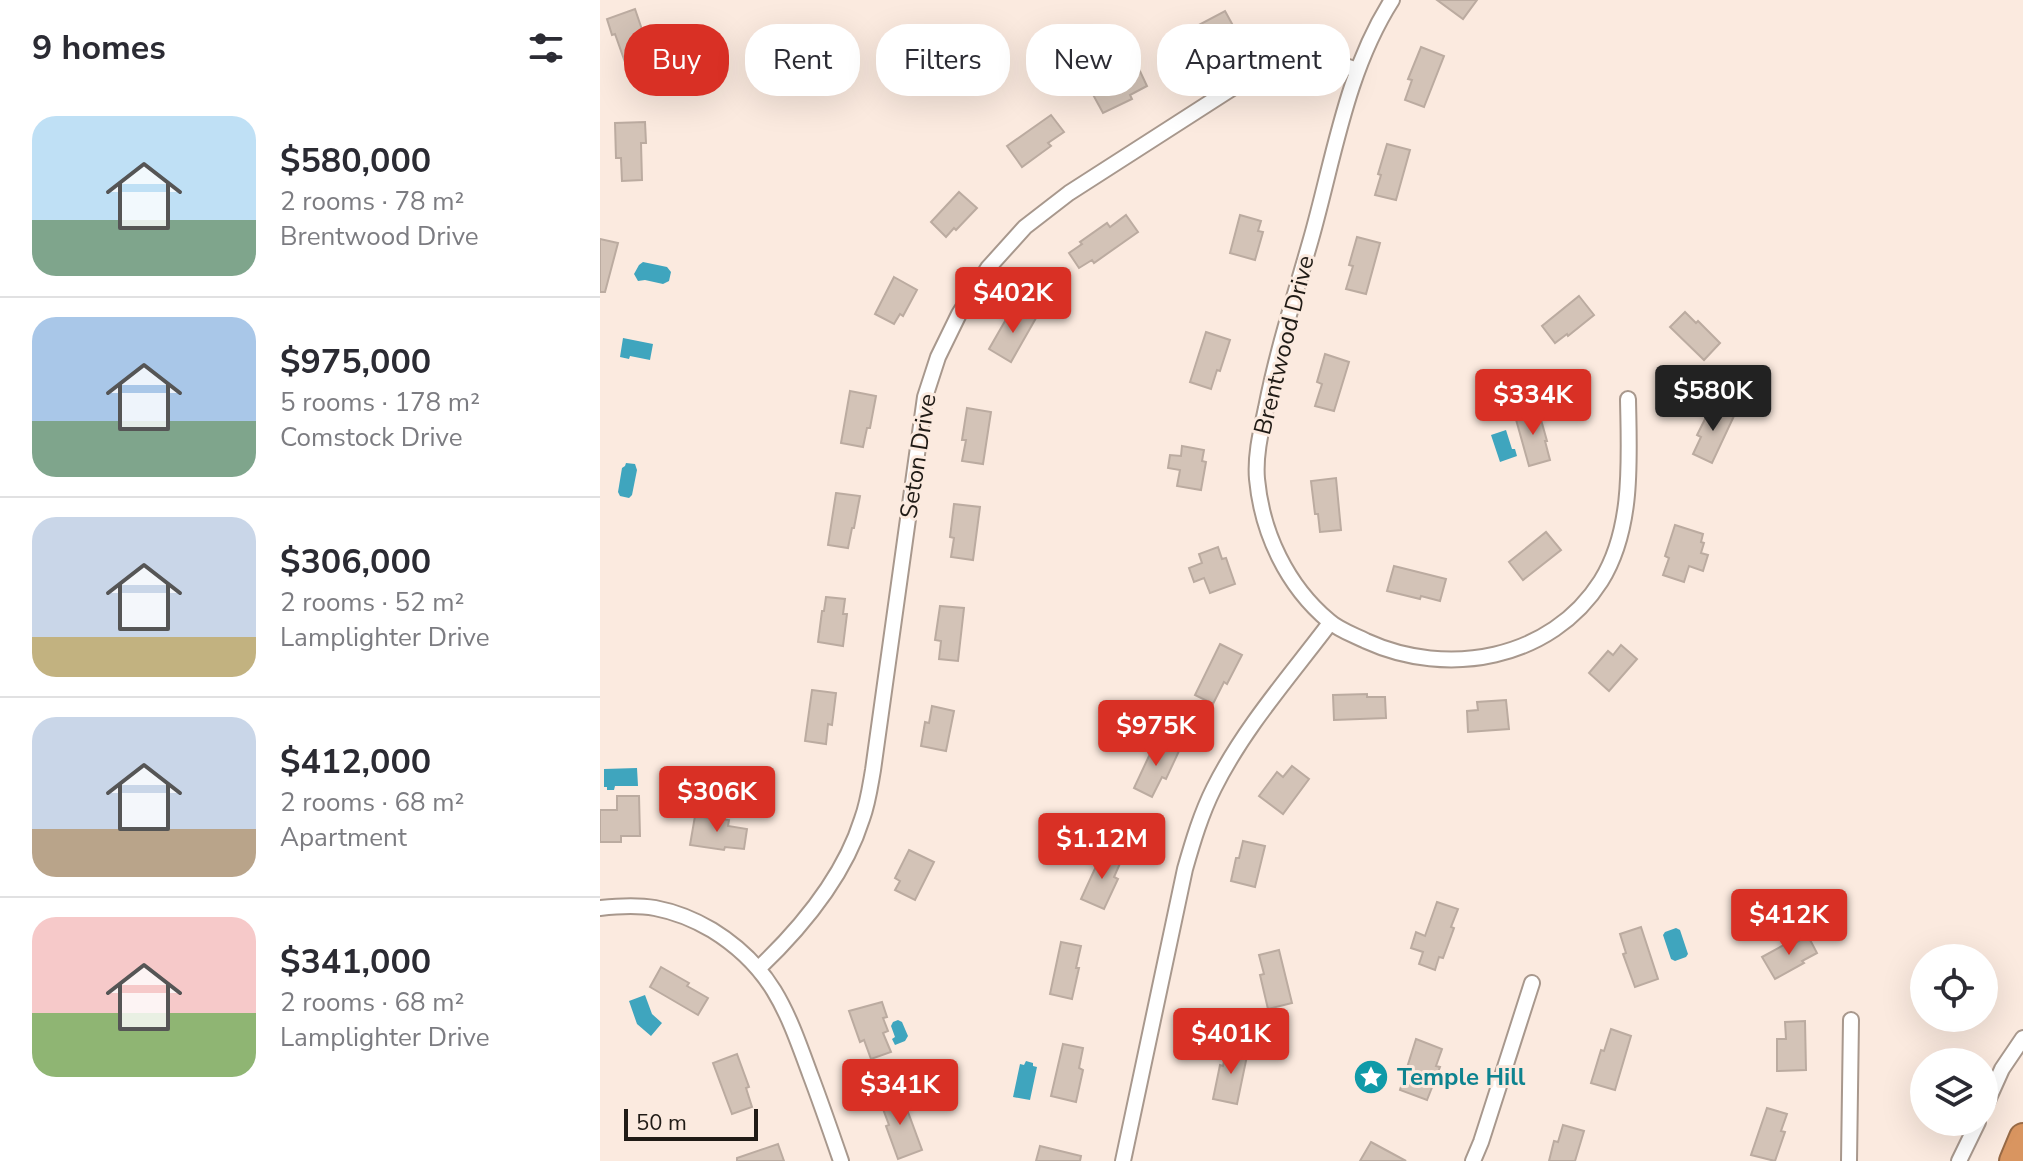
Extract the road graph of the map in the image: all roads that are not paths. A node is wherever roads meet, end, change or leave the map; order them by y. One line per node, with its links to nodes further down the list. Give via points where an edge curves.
1 (1392, 0): 2 (street, Brentwood Drive)
2 (1357, 70): 4 (street, Brentwood Drive, via 1270,384 1257,477 1280,561); 6 (street, Seton Drive, via 1301,51 1287,53 1069,193 1025,227 988,268 938,357 925,397 863,819 818,902)
3 (1628, 399): 4 (street, Brentwood Drive, via 1627,495 1619,537 1601,581 1562,624 1509,652 1448,661 1391,651)
4 (1330, 623): 14 (street, via 1230,759 1196,830)
5 (600, 908): 6 (street, via 652,907 682,915 723,937)
6 (759, 968): 13 (street, via 795,1033)
7 (1532, 983): 15 (street)
8 (1851, 1020): 16 (street)
9 (2023, 1038): 10 (street)
10 (1998, 1078)
11 (1971, 1136): 17 (street)
12 (2023, 1137): 18 (highway)
13 (841, 1161)
14 (1123, 1161)
15 (1473, 1161)
16 (1849, 1161)
17 (1959, 1161)
18 (2013, 1161)

